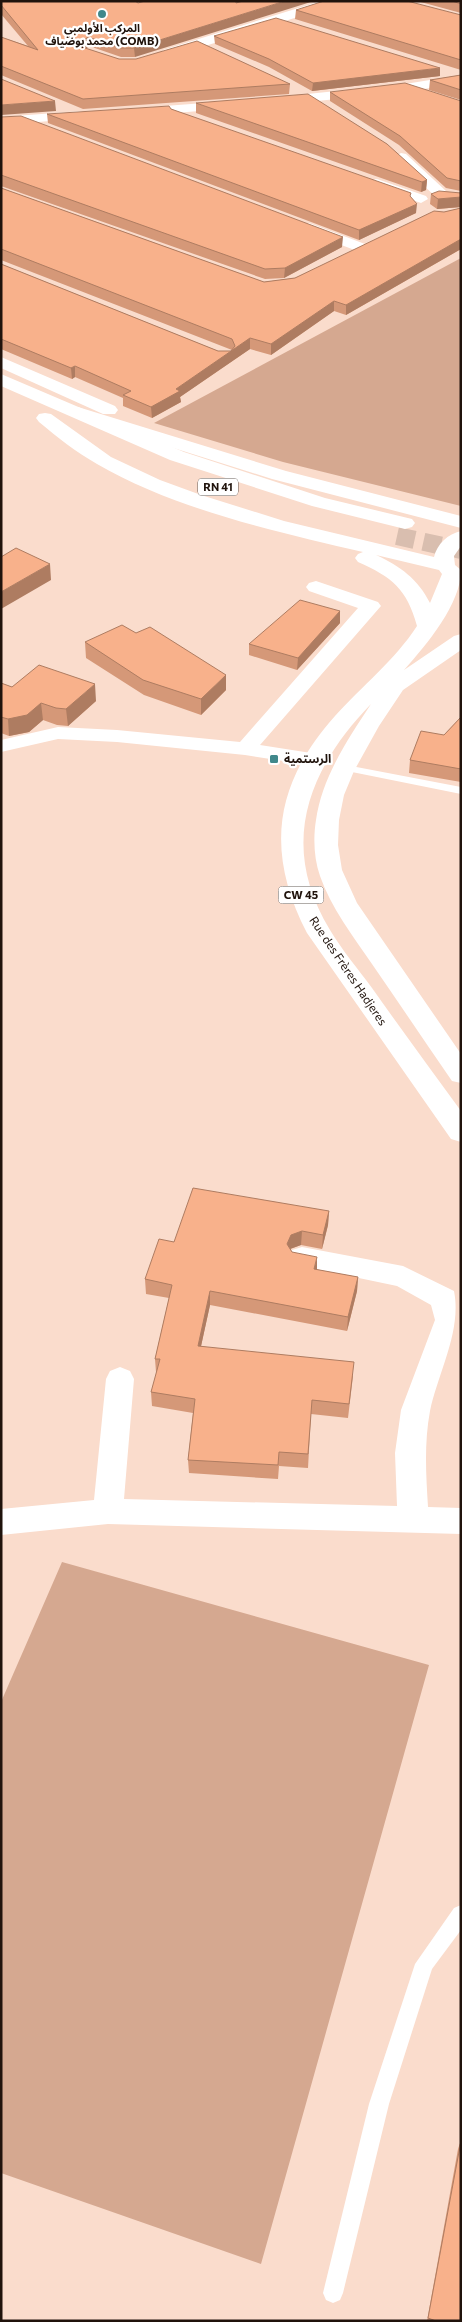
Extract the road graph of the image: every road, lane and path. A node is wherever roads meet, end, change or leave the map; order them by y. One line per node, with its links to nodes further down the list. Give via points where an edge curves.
1 (335, 1): 2 (street)
2 (277, 20): 3 (street); 4 (street)
3 (295, 26)
4 (198, 44): 5 (street); 6 (street)
5 (214, 51)
6 (154, 58)
7 (442, 70): 8 (street)
8 (461, 78): 10 (street)
9 (287, 85): 12 (street)
10 (405, 88): 11 (street); 12 (street)
11 (433, 97)
12 (311, 98): 13 (street); 16 (street)
13 (264, 102)
14 (56, 104): 19 (street, via 88,115)
15 (245, 104): 17 (street)
16 (327, 108)
17 (169, 110): 18 (street); 20 (street)
18 (121, 113)
19 (19, 119): 21 (street); 22 (street)
20 (197, 120)
21 (1, 121)
22 (56, 133)
23 (393, 150): 24 (street, via 446,195 424,205)
24 (365, 179)
25 (295, 223): 27 (street)
26 (378, 239): 27 (street)
27 (360, 247): 28 (street)
28 (344, 255)
29 (1, 362): 33 (street)
30 (1, 379): 32 (main road, RN 41)
31 (28, 410): 34 (main road, RN 41)
32 (72, 410): 34 (main road, RN 41, via 212,468 401,530 303,514 242,495 137,458); 35 (main road, via 279,475)
33 (109, 410)
34 (45, 418): 36 (main road, via 82,447 121,470 166,490)
35 (461, 522)
36 (292, 529): 38 (main road); 41 (main road, via 374,562 404,579 419,597)
37 (461, 537): 38 (main road, Rue des Frères Hadjeres, via 450,543 443,558)
38 (453, 573): 41 (main road, Rue des Frères Hadjeres, via 444,600)
39 (316, 587): 45 (street, via 371,606)
40 (456, 614): 43 (main road, via 434,635)
41 (428, 627): 46 (main road, Rue des Frères Hadjeres / CW 45, via 412,650 342,722)
42 (461, 640): 43 (main road)
43 (396, 685): 47 (main road, via 366,728)
44 (1, 746): 45 (street, via 58,733)
45 (245, 750): 46 (street)
46 (316, 760): 50 (main road, Rue des Frères Hadjeres / CW 45, via 298,803 293,828 292,854 305,908)
47 (346, 768): 48 (lane); 49 (main road, via 331,804 326,838 330,869 340,896)
48 (461, 791)
49 (461, 1074)
50 (461, 1132)
51 (302, 1257): 54 (street, via 403,1277 444,1299 449,1320 416,1410 410,1452)
52 (120, 1379): 53 (street)
53 (108, 1511): 54 (street); 56 (street)
54 (413, 1520): 55 (street)
55 (461, 1521)
56 (1, 1522)
57 (461, 1914): 58 (lane, via 424,1964 379,2104)
58 (333, 2293)

